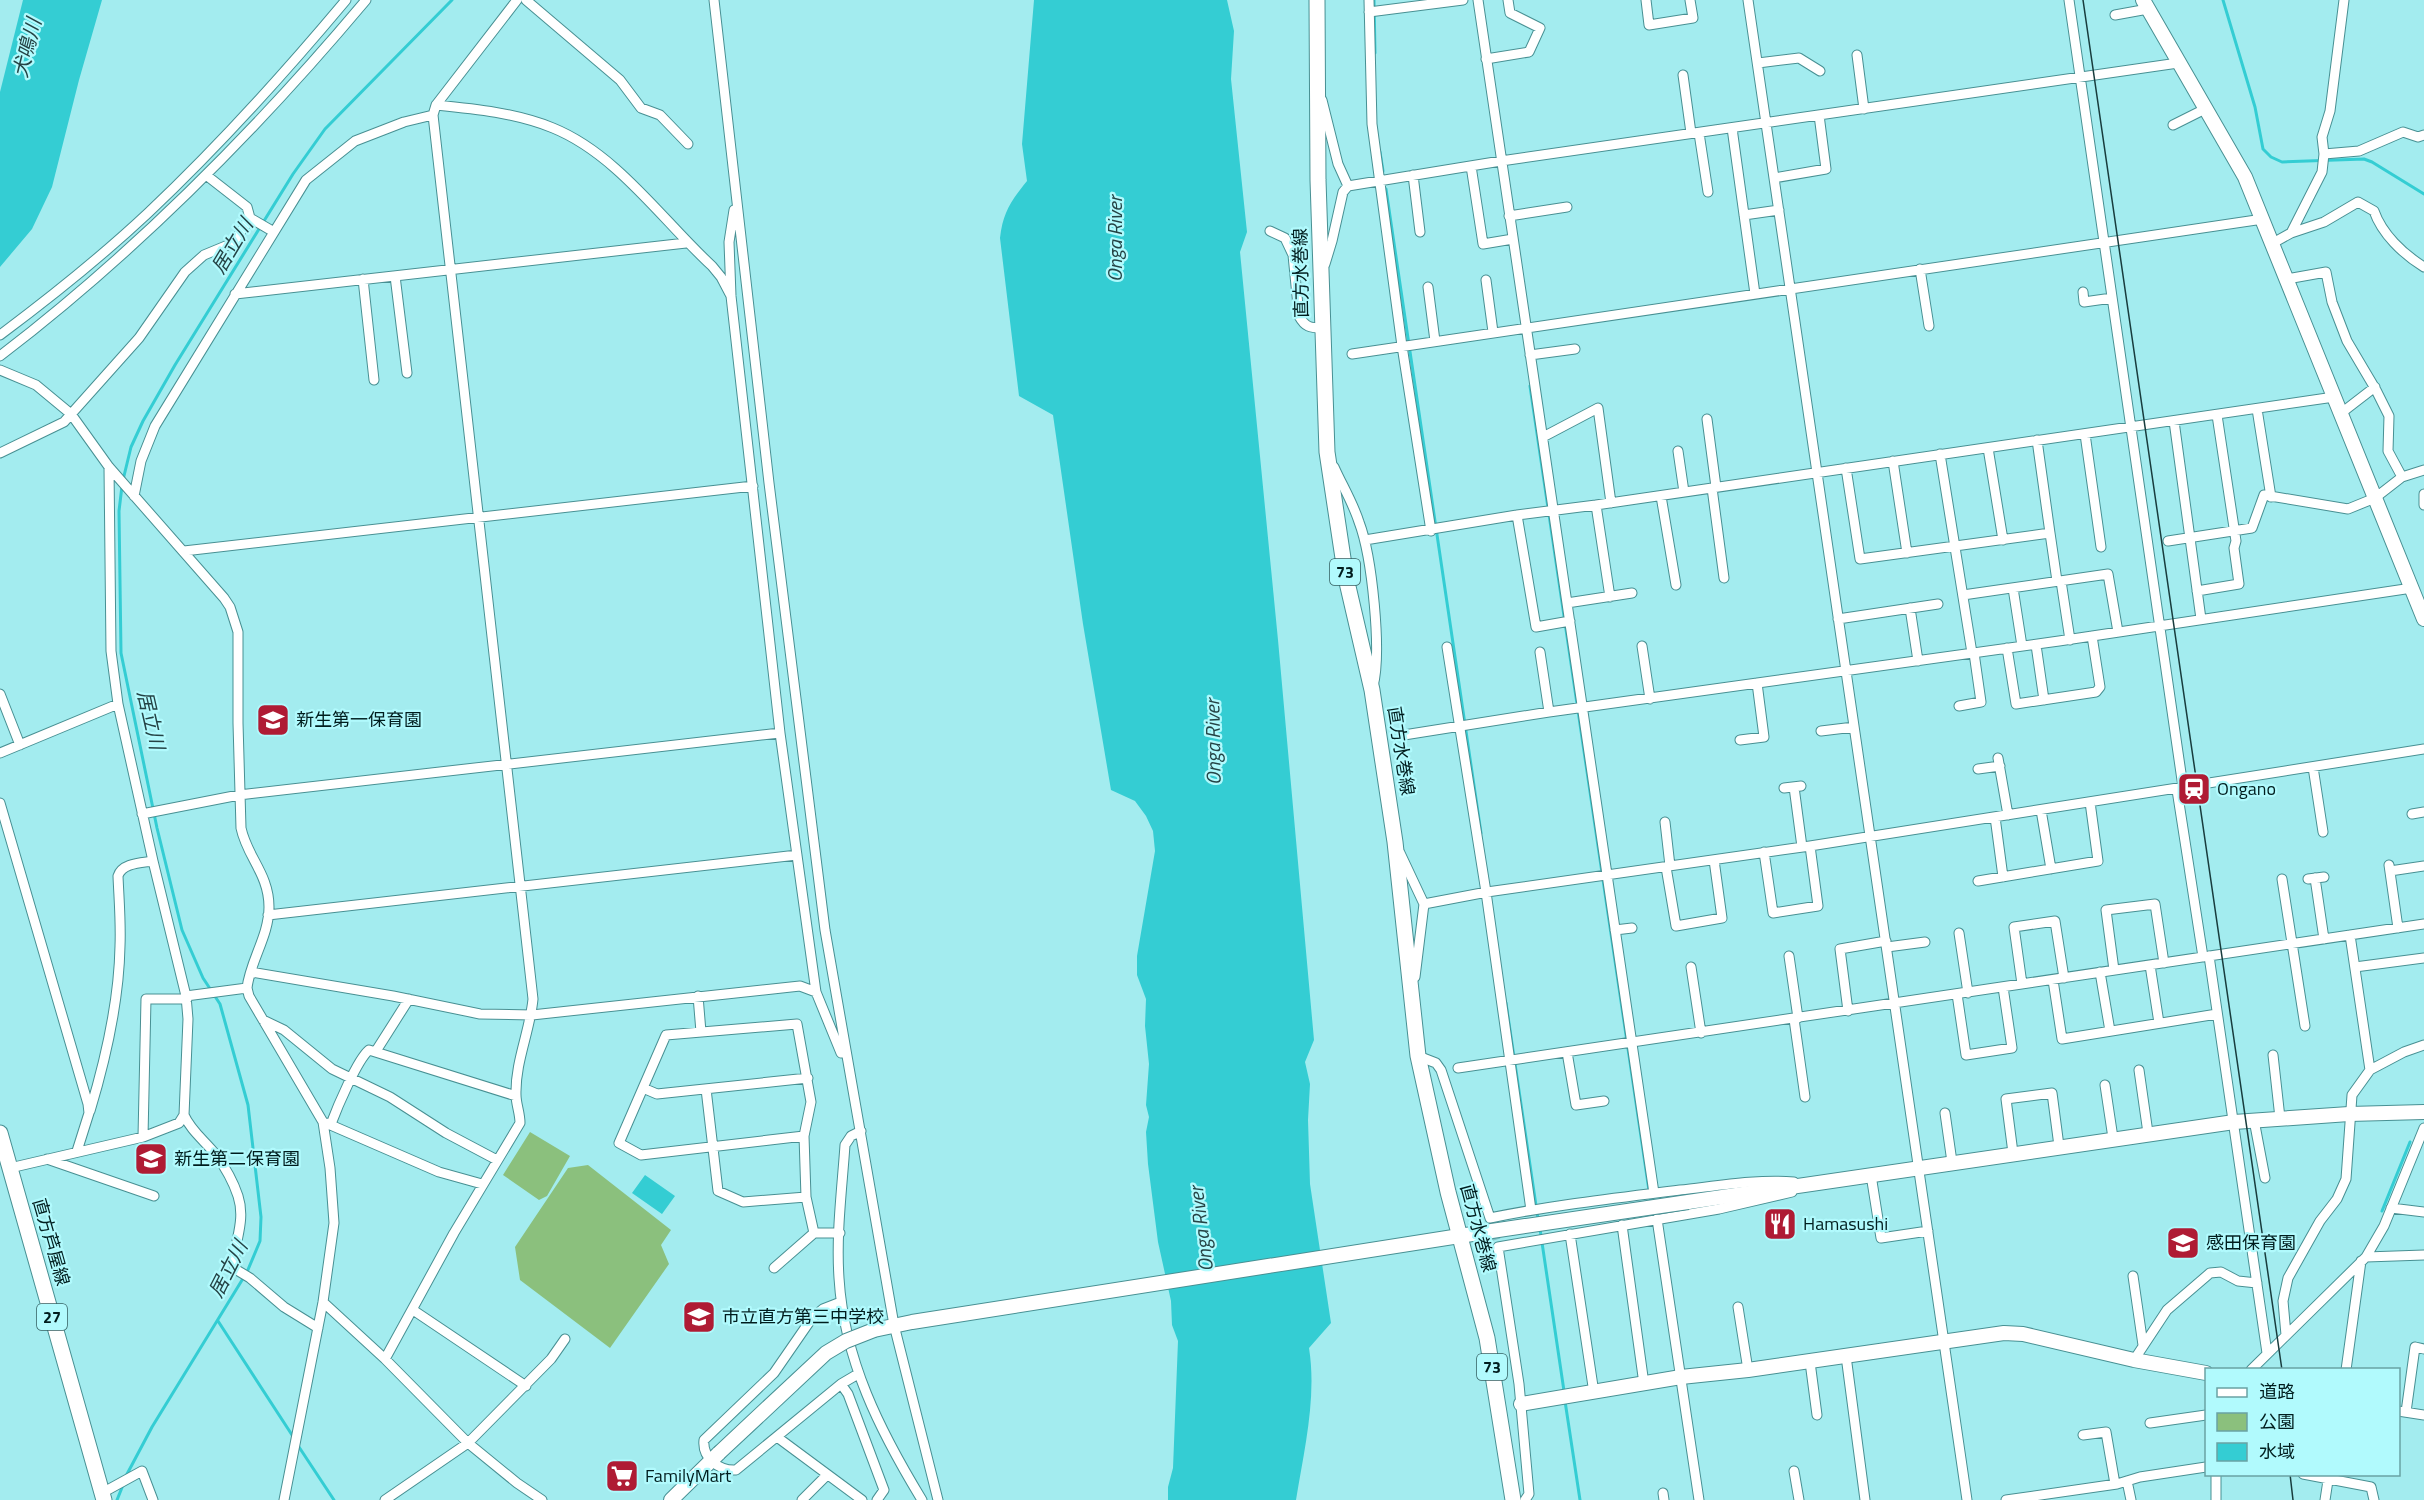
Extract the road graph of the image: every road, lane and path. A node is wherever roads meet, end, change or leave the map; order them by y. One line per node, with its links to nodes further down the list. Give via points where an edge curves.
1 (346, 0): 81 (street, via 148,213)
2 (366, 0): 41 (street)
3 (517, 0): 27 (street)
4 (526, 0): 37 (street, via 620,80 641,108 660,115)
5 (714, 0): 47 (street)
6 (1317, 0): 26 (main road, 直方水巻線 / 73)
7 (1369, 0): 17 (street)
8 (1463, 0): 17 (street)
9 (1478, 0): 20 (street)
10 (1508, 0): 20 (street, via 1510,13 1540,28 1528,52)
11 (1646, 0): 12 (street, via 1649,25 1693,18)
12 (1690, 0)
13 (1748, 0): 21 (street)
14 (2069, 0): 25 (street)
15 (2344, 0): 38 (street, via 2330,111 2322,137)
16 (2146, 5): 18 (street); 22 (street)
17 (1373, 12): 44 (street, via 1372,124)
18 (2115, 15)
19 (1857, 55): 28 (street)
20 (1486, 59): 39 (street)
21 (1758, 63): 23 (street, via 1799,58); 32 (street)
22 (2178, 63): 25 (street); 29 (street)
23 (1820, 71)
24 (1683, 75): 35 (street)
25 (2079, 78): 28 (street); 59 (street)
26 (1318, 87): 45 (street, via 1338,164); 65 (main road, 直方水巻線 / 73)
27 (436, 105): 30 (street); 60 (street, via 508,115 554,128 616,170)
28 (1864, 109): 31 (street)
29 (2205, 109): 33 (street); 53 (street, via 2245,177)
30 (433, 115): 54 (street, via 355,141 306,180); 64 (street)
31 (1819, 115): 32 (street); 43 (street, via 1826,169)
32 (1767, 123): 34 (street); 43 (street)
33 (2173, 125)
34 (1732, 128): 35 (street); 50 (street)
35 (1695, 133): 39 (street); 46 (street)
36 (2424, 135): 38 (street, via 2403,132 2360,151)
37 (688, 144)
38 (2323, 157): 57 (street, via 2322,172)
39 (1499, 161): 40 (street); 51 (street)
40 (1471, 166): 42 (street); 58 (street, via 1483,244)
41 (206, 175): 52 (street, via 247,207); 87 (street, via 116,261)
42 (1413, 175): 44 (street); 56 (street)
43 (1774, 178): 49 (street)
44 (1378, 181): 45 (street); 83 (street)
45 (1348, 186): 65 (street, via 1343,192)
46 (1707, 192)
47 (735, 199): 75 (street, via 729,242); 274 (street, via 825,930)
48 (1567, 207): 51 (street)
49 (1779, 210): 50 (street); 71 (street)
50 (1744, 214): 74 (street)
51 (1509, 216): 58 (street)
52 (252, 219): 54 (street); 94 (street, via 233,243 204,255 185,272 139,338)
53 (2263, 219): 59 (street); 61 (street)
54 (272, 231): 73 (street)
55 (1270, 231): 78 (street, via 1281,234 1293,255 1299,316 1309,328)
56 (1420, 232)
57 (2291, 232): 61 (street); 62 (street, via 2324,222 2358,202 2374,211 2379,225 2409,258)
58 (1511, 240): 79 (street)
59 (2104, 242): 63 (street); 76 (street)
60 (686, 243): 64 (street); 75 (street, via 721,277)
61 (2272, 243): 68 (street)
62 (2424, 267)
63 (1920, 269): 71 (street); 77 (street)
64 (450, 270): 66 (street); 127 (street)
65 (1321, 274): 78 (main road, 直方水巻線 / 73)
66 (395, 276): 67 (street); 89 (street)
67 (363, 279): 73 (street); 90 (street)
68 (2287, 279): 91 (street, via 2326,272 2347,341); 92 (street)
69 (1486, 280): 80 (street)
70 (1428, 287): 82 (street)
71 (1790, 288): 74 (street); 112 (street)
72 (2083, 292): 76 (street, via 2084,302)
73 (235, 294): 117 (street, via 155,426)
74 (1755, 294): 79 (street)
75 (731, 296): 114 (street)
76 (2112, 298): 99 (street)
77 (1929, 326)
78 (1322, 328): 105 (main road, 直方水巻線 / 73)
79 (1523, 328): 80 (street); 86 (street)
80 (1493, 332): 82 (street)
81 (0, 335)
82 (1435, 341): 83 (street)
83 (1407, 345): 85 (street); 128 (street)
84 (1575, 349): 86 (street)
85 (1352, 354)
86 (1530, 355): 101 (street)
87 (0, 356)
88 (0, 370): 94 (street, via 36,385)
89 (406, 373)
90 (374, 380)
91 (2375, 387): 95 (street); 113 (street, via 2389,416 2388,451)
92 (2334, 397): 93 (street); 95 (street)
93 (2257, 409): 96 (street); 120 (street)
94 (71, 414): 106 (street, via 64,422); 109 (street)
95 (2340, 414): 121 (street)
96 (2217, 415): 98 (street); 129 (street)
97 (1707, 419): 115 (street)
98 (2174, 421): 99 (street); 131 (street)
99 (2131, 427): 100 (street); 155 (street)
100 (2085, 434): 102 (street); 136 (street)
101 (1543, 437): 122 (street, via 1598,408); 125 (street)
102 (2037, 441): 103 (street); 130 (street)
103 (1988, 448): 107 (street); 133 (street)
104 (1678, 451): 116 (street)
105 (1327, 452): 132 (street); 169 (main road, 直方水巻線 / 73, via 1346,578)
106 (0, 453)
107 (1940, 454): 108 (street); 135 (street)
108 (1893, 461): 110 (street); 138 (street)
109 (109, 467): 117 (street); 173 (street, via 109,602)
110 (1846, 468): 112 (street); 138 (street, via 1860,559)
111 (2424, 470): 113 (street)
112 (1817, 472): 115 (street); 151 (street)
113 (2402, 477): 121 (street)
114 (753, 486): 127 (street); 180 (street)
115 (1714, 488): 116 (street); 139 (street)
116 (1684, 492): 119 (street)
117 (132, 494): 137 (street)
118 (2424, 494): 123 (street)
119 (1661, 496): 122 (street); 141 (street)
120 (2271, 497): 121 (street, via 2348,509); 129 (street, via 2264,495 2252,528)
121 (2375, 498): 143 (street)
122 (1611, 503): 124 (street)
123 (2424, 505)
124 (1596, 506): 125 (street); 147 (street)
125 (1550, 510): 126 (street); 148 (street)
126 (1517, 515): 128 (street); 154 (street, via 1536,627)
127 (478, 518): 137 (street); 186 (street)
128 (1435, 530): 132 (street)
129 (2234, 531): 131 (street); 144 (street, via 2239,584)
130 (2050, 533): 133 (street); 140 (street)
131 (2190, 538): 134 (street); 144 (street)
132 (1365, 540): 169 (street, via 1375,629 1377,672)
133 (2003, 540): 135 (street)
134 (2168, 541)
135 (1955, 546): 138 (street); 146 (street)
136 (2101, 547)
137 (184, 551): 191 (street, via 230,607 238,632)
138 (1907, 553)
139 (1724, 578)
140 (2059, 581): 142 (street); 156 (street, via 2108,574); 158 (street)
141 (1676, 585)
142 (2013, 588): 146 (street); 162 (street)
143 (2412, 588): 152 (street); 153 (street)
144 (2197, 591): 152 (street)
145 (1632, 593): 147 (street)
146 (1963, 595): 165 (street)
147 (1610, 597): 148 (street)
148 (1567, 603): 154 (street)
149 (1938, 604): 150 (street)
150 (1910, 608): 151 (street); 166 (street)
151 (1838, 619): 167 (street)
152 (2201, 619): 155 (street)
153 (2424, 620)
154 (1566, 622): 175 (street)
155 (2159, 626): 156 (street); 190 (street)
156 (2118, 632): 157 (street)
157 (2092, 636): 158 (street); 172 (street, via 2100,687 2097,692)
158 (2070, 639): 159 (street)
159 (2036, 645): 162 (street); 172 (street)
160 (1447, 646): 177 (street)
161 (1642, 646): 171 (street)
162 (2022, 646): 163 (street)
163 (2007, 648): 165 (street); 172 (street, via 2016,704)
164 (1540, 652): 176 (street)
165 (1973, 653): 166 (street); 174 (street, via 1981,702)
166 (1918, 661): 167 (street)
167 (1845, 670): 168 (street); 178 (street)
168 (1757, 683): 171 (street); 182 (street, via 1764,737)
169 (1372, 690): 203 (main road, 直方水巻線 / 73)
170 (0, 694): 183 (street)
171 (1650, 699): 175 (street)
172 (2044, 700)
173 (118, 704): 183 (street); 196 (street)
174 (1959, 706)
175 (1579, 708): 176 (street); 212 (street)
176 (1549, 712): 177 (street)
177 (1463, 726): 181 (street); 218 (street)
178 (1854, 727): 179 (street); 202 (street)
179 (1821, 731)
180 (780, 733): 186 (street); 206 (street)
181 (1404, 735)
182 (1740, 740)
183 (20, 745): 185 (street)
184 (2424, 749): 187 (street)
185 (0, 753)
186 (507, 766): 191 (street); 217 (street)
187 (2313, 767): 190 (street); 201 (street)
188 (1978, 769): 198 (street, via 1999,762)
189 (1793, 787): 204 (street)
190 (2180, 788): 192 (street); 232 (street)
191 (239, 795): 196 (street); 220 (street, via 244,840 261,869)
192 (2090, 802): 194 (street); 211 (street, via 2098,861)
193 (0, 803): 284 (street)
194 (2042, 810): 198 (street); 211 (street)
195 (2424, 813): 197 (street)
196 (145, 814): 208 (street)
197 (2412, 814)
198 (2008, 815): 199 (street)
199 (1995, 817): 202 (street); 213 (street)
200 (1665, 822): 209 (street)
201 (2323, 832)
202 (1871, 835): 204 (street); 229 (street)
203 (1395, 842): 219 (street); 248 (main road, 直方水巻線 / 73)
204 (1806, 846): 205 (street); 205 (street, via 1818,906 1773,913)
205 (1764, 852): 207 (street)
206 (797, 855): 217 (street); 246 (street)
207 (1714, 860): 209 (street); 209 (street, via 1722,918 1676,926)
208 (153, 861): 251 (street); 284 (street, via 124,867 117,876 120,949 114,1004 105,1062)
209 (1668, 866): 212 (street)
210 (2424, 866): 223 (street, via 2389,868)
211 (2051, 869): 213 (street)
212 (1603, 876): 218 (street); 224 (street)
213 (2003, 877): 216 (street)
214 (2316, 878): 227 (street)
215 (2282, 879): 230 (street)
216 (1978, 881)
217 (520, 888): 220 (street); 256 (street)
218 (1488, 892): 219 (street); 270 (street)
219 (1424, 904): 248 (street)
220 (268, 915): 239 (street)
221 (2424, 924): 223 (street)
222 (1632, 928): 224 (street)
223 (2398, 928): 226 (street)
224 (1615, 930): 264 (street)
225 (1959, 933): 247 (street)
226 (2350, 935): 227 (street); 236 (street)
227 (2324, 939): 230 (street)
228 (1925, 942): 229 (street)
229 (1887, 944): 253 (street); 254 (street, via 1840,949)
230 (2292, 944): 232 (street); 260 (street)
231 (1789, 956): 257 (street)
232 (2206, 956): 234 (street); 255 (street)
233 (2424, 958): 236 (street)
234 (2164, 963): 235 (street); 238 (street, via 2155,904 2106,910)
235 (2150, 965): 238 (street); 259 (street)
236 (2355, 967): 273 (street)
237 (1691, 968): 263 (street)
238 (2115, 970): 240 (street)
239 (251, 972): 245 (street); 252 (street)
240 (2100, 972): 241 (street); 261 (street)
241 (2064, 978): 242 (street); 243 (street, via 2055,921 2014,927)
242 (2053, 980): 243 (street); 261 (street, via 2062,1039)
243 (2022, 984): 244 (street)
244 (2003, 987): 247 (street); 249 (street, via 2012,1047 1966,1055)
245 (247, 988): 251 (street); 258 (street)
246 (816, 992): 250 (street, via 800,986); 274 (street)
247 (1968, 993): 249 (street)
248 (1413, 994): 269 (main road, 直方水巻線 / 73)
249 (1957, 994): 253 (street)
250 (698, 996): 256 (street); 262 (street)
251 (186, 997): 287 (street); 297 (street, via 146,999)
252 (409, 999): 256 (street, via 480,1014); 266 (street)
253 (1895, 1004): 254 (street); 306 (street)
254 (1848, 1011): 257 (street)
255 (2217, 1014): 259 (street); 290 (street)
256 (532, 1015): 280 (street, via 520,1058)
257 (1796, 1018): 263 (street); 281 (street)
258 (263, 1020): 276 (street, via 284,1030 332,1069); 291 (street)
259 (2159, 1023): 261 (street)
260 (2305, 1026)
261 (2110, 1031)
262 (701, 1032): 275 (street, via 797,1024); 278 (street, via 666,1035)
263 (1701, 1033): 264 (street)
264 (1628, 1044): 267 (street); 312 (street)
265 (2424, 1045): 273 (street)
266 (376, 1051): 276 (street, via 365,1053); 280 (street)
267 (1567, 1052): 270 (street); 282 (street, via 1576,1105)
268 (2273, 1055): 288 (street)
269 (1418, 1056): 316 (street, via 1436,1063 1441,1070 1490,1218); 324 (main road, 直方水巻線 / 73)
270 (1512, 1060): 271 (street); 316 (street)
271 (1458, 1068)
272 (2139, 1070): 295 (street)
273 (2370, 1070): 286 (street, via 2352,1095)
274 (849, 1076): 293 (street)
275 (808, 1078): 279 (street); 296 (street, via 811,1102)
276 (351, 1079): 291 (street); 304 (street, via 390,1097)
277 (2105, 1085): 298 (street)
278 (643, 1088): 279 (street, via 657,1094); 300 (street, via 619,1143 642,1155)
279 (706, 1089): 300 (street)
280 (516, 1096): 304 (street, via 520,1123)
281 (1805, 1097)
282 (1604, 1101)
283 (2424, 1112): 286 (street)
284 (89, 1113): 301 (street)
285 (1945, 1113): 305 (street)
286 (2349, 1114): 288 (street); 336 (street, via 2348,1165 2343,1188 2288,1278 2283,1301)
287 (184, 1115): 297 (street, via 179,1123); 335 (street, via 228,1172 238,1197 242,1218 234,1267)
288 (2280, 1118): 289 (street)
289 (2254, 1120): 290 (street); 309 (street)
290 (2234, 1122): 295 (street); 329 (street)
291 (327, 1123): 310 (street, via 439,1172); 330 (street, via 334,1223)
292 (2424, 1128): 315 (street)
293 (861, 1131): 322 (street, via 845,1145); 334 (street)
294 (0, 1133): 307 (main road, 直方芦屋線 / 27)
295 (2148, 1133): 298 (street)
296 (804, 1136): 300 (street); 314 (street)
297 (143, 1137): 301 (street)
298 (2113, 1138): 299 (street)
299 (2059, 1146): 302 (street); 302 (street, via 2052,1093 2006,1100)
300 (713, 1147): 314 (street, via 718,1191 743,1202)
301 (77, 1151): 303 (street)
302 (2013, 1153): 305 (street)
303 (47, 1159): 307 (street); 313 (street)
304 (497, 1160): 310 (street)
305 (1952, 1162): 306 (street)
306 (1919, 1167): 308 (street); 320 (street)
307 (10, 1168): 373 (main road, 直方芦屋線 / 27)
308 (1871, 1175): 311 (street); 320 (street, via 1881,1238)
309 (2265, 1178)
310 (482, 1184): 333 (street)
311 (1813, 1184): 312 (street, via 1748,1183); 318 (street, via 1782,1195); 324 (street, bridge)
312 (1650, 1194): 316 (street)
313 (154, 1196)
314 (806, 1197): 321 (street)
315 (2391, 1208): 317 (street); 326 (street)
316 (1535, 1209)
317 (2424, 1212)
318 (1654, 1220): 319 (street); 351 (street)
319 (1622, 1225): 323 (street); 353 (street)
320 (1928, 1231): 338 (street)
321 (814, 1233): 322 (street); 327 (street)
322 (840, 1233): 331 (street)
323 (1570, 1234): 355 (street); 356 (street, via 1498,1246)
324 (1454, 1237): 334 (street); 385 (main road, 直方水巻線 / 73, via 1487,1338)
325 (2424, 1255): 326 (street)
326 (2363, 1259): 336 (street); 347 (street)
327 (774, 1268)
328 (2133, 1276): 339 (street)
329 (2257, 1283): 339 (street, via 2238,1281 2221,1272 2210,1273 2167,1310); 341 (street)
330 (323, 1302): 335 (street); 343 (street)
331 (841, 1302): 350 (street); 365 (street, via 823,1308 812,1318 774,1373 704,1440 706,1456)
332 (1738, 1307): 348 (street)
333 (413, 1310): 343 (street); 354 (street)
334 (894, 1325): 365 (street, bridge, via 846,1341 826,1353); 384 (street)
335 (318, 1328): 376 (street)
336 (2286, 1335): 341 (street)
337 (565, 1339): 354 (street)
338 (1945, 1342): 342 (street); 344 (street, via 2023,1334); 390 (street)
339 (2143, 1345): 344 (street)
340 (2424, 1349): 357 (street, via 2415,1347)
341 (2267, 1353): 346 (street)
342 (1845, 1356): 345 (street); 389 (street)
343 (385, 1359): 364 (street)
344 (2134, 1360): 349 (street)
345 (1810, 1362): 348 (street); 358 (street)
346 (2253, 1368)
347 (2346, 1368)
348 (1748, 1370): 351 (street)
349 (2205, 1373)
350 (858, 1374): 352 (street); 383 (street, via 891,1449)
351 (1677, 1378): 353 (street); 387 (street)
352 (841, 1384): 363 (street); 382 (street, via 849,1394 884,1490)
353 (1644, 1384): 355 (street)
354 (526, 1386): 364 (street)
355 (1594, 1393): 356 (street)
356 (1521, 1404): 386 (street, via 1529,1494)
357 (2402, 1411): 360 (street)
358 (1817, 1415)
359 (2205, 1415): 361 (street)
360 (2424, 1415)
361 (2150, 1423)
362 (2083, 1435): 372 (street, via 2106,1432)
363 (777, 1437): 365 (street, via 736,1470 722,1469); 368 (street)
364 (468, 1443): 377 (street); 378 (street)
365 (715, 1457): 379 (street)
366 (2205, 1467): 371 (street)
367 (1794, 1471): 388 (street)
368 (827, 1475): 380 (street); 381 (street)
369 (2216, 1476): 393 (street)
370 (2329, 1477): 394 (street); 395 (street, via 2371,1487)
371 (2127, 1481): 372 (street); 392 (street)
372 (2115, 1484): 374 (street)
373 (105, 1494): 375 (street, via 142,1471)
374 (2072, 1495): 391 (street)
375 (153, 1500)
376 (284, 1500)
377 (385, 1500)
378 (542, 1500)
379 (671, 1500)
380 (802, 1500)
381 (862, 1500)
382 (877, 1500)
383 (922, 1500)
384 (938, 1500)
385 (1513, 1500)
386 (1525, 1500)
387 (1699, 1500)
388 (1799, 1500)
389 (1865, 1500)
390 (1967, 1500)
391 (2006, 1500)
392 (2131, 1500)
393 (2216, 1500)
394 (2325, 1500)
395 (2374, 1500)

